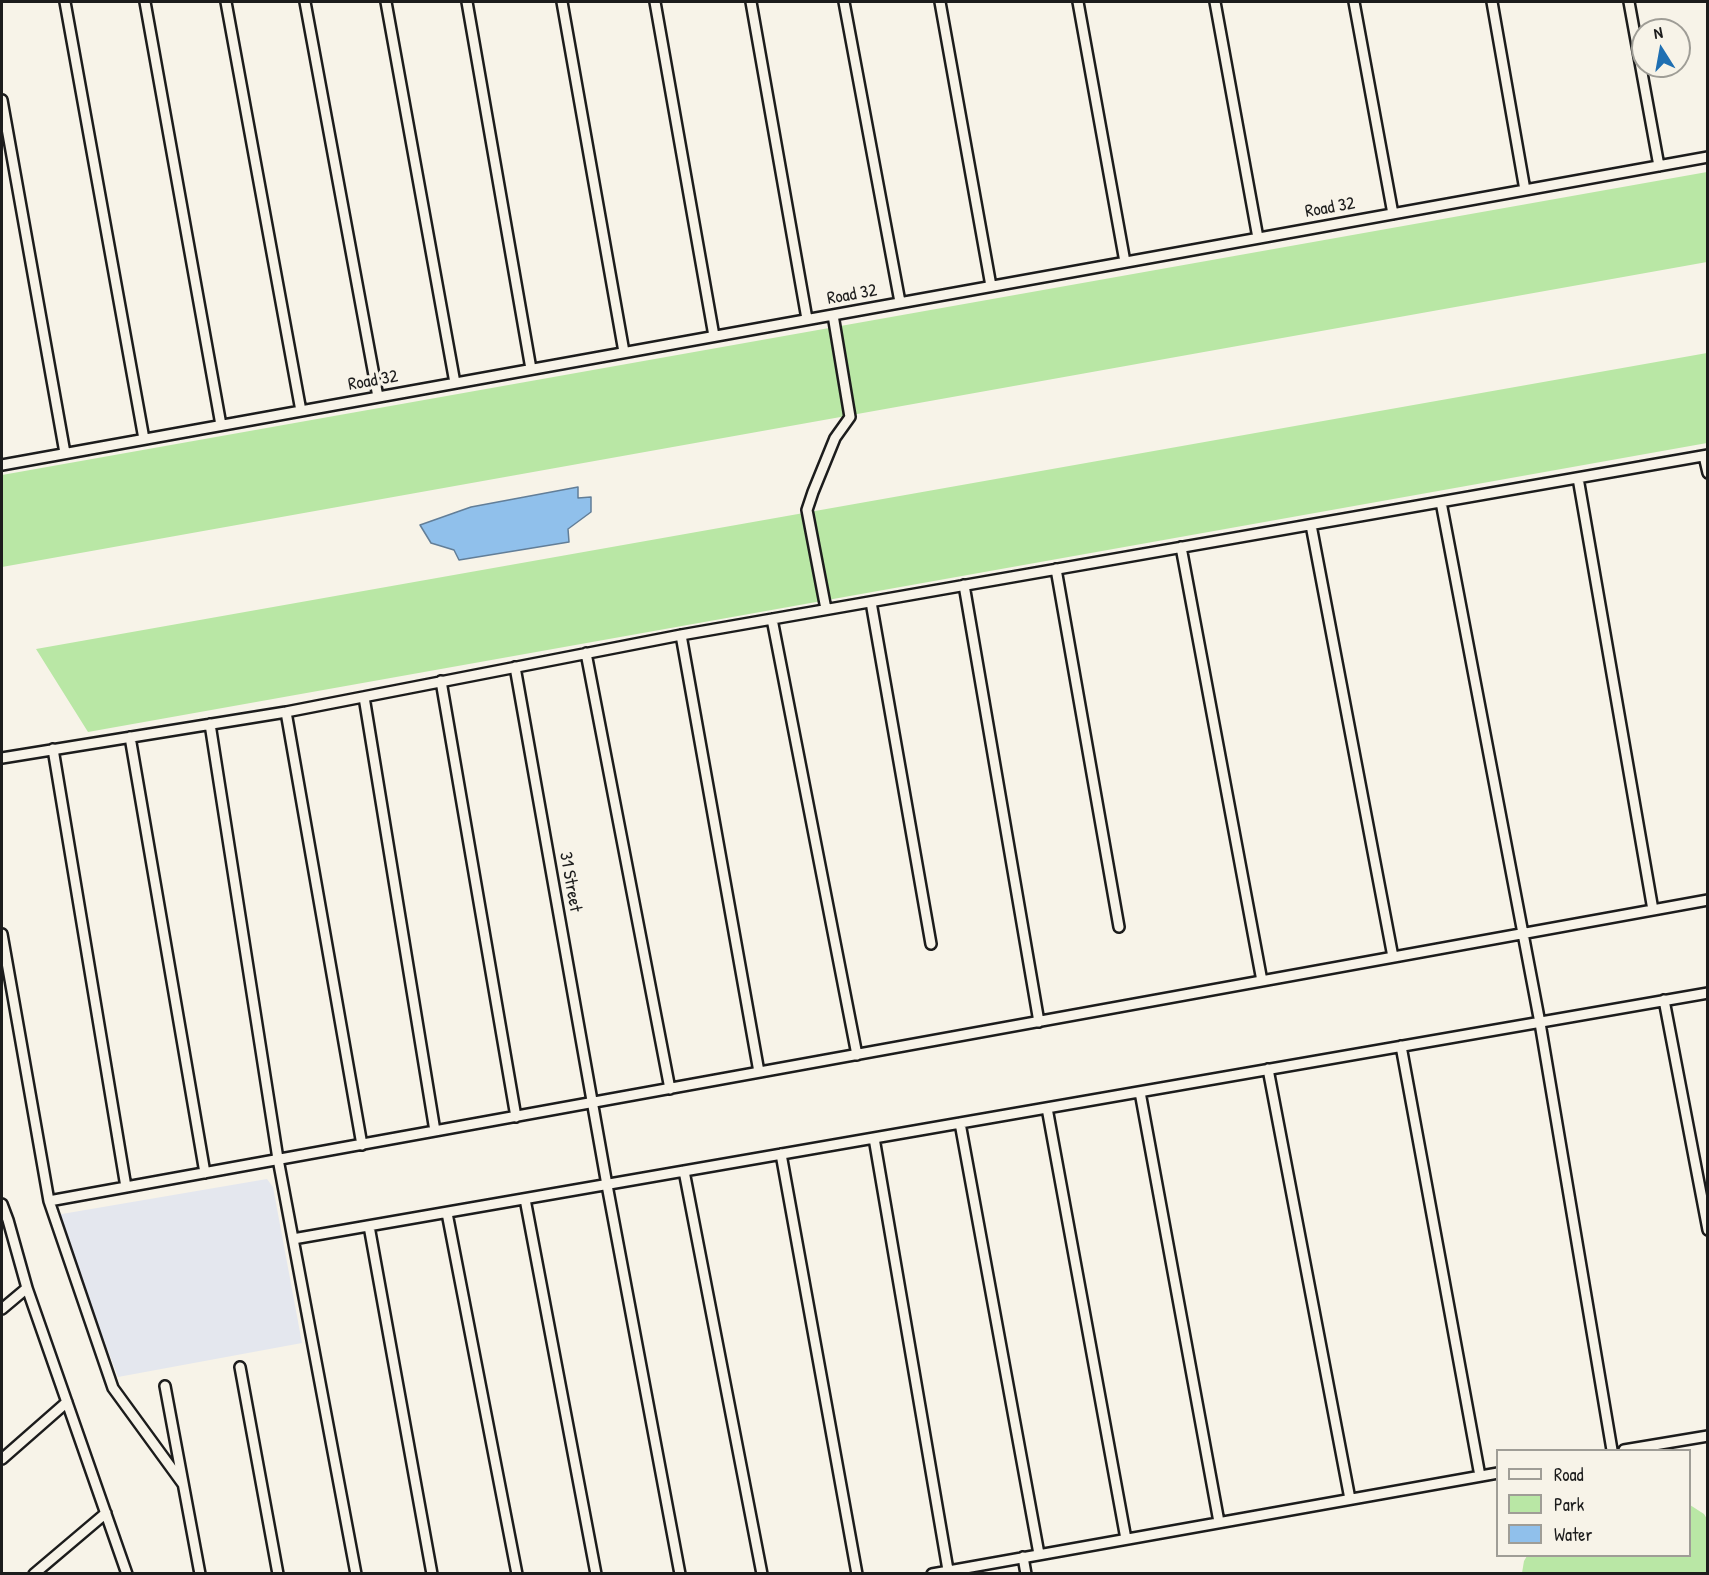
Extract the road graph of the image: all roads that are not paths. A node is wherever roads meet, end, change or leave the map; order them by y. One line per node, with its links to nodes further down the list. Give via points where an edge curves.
1 (65, 2): 35 (street)
2 (145, 2): 34 (street)
3 (226, 2): 33 (street)
4 (305, 2): 32 (street)
5 (386, 2): 31 (street)
6 (467, 2): 30 (street)
7 (562, 2): 29 (street)
8 (655, 2): 28 (street)
9 (751, 2): 27 (street)
10 (844, 2): 25 (street)
11 (940, 2): 24 (street)
12 (1078, 2): 23 (street)
13 (1215, 2): 22 (street)
14 (1354, 2): 21 (street)
15 (1492, 2): 20 (street)
16 (1629, 2): 19 (street)
17 (2, 100): 36 (street)
18 (1707, 157): 19 (street, Road 32)
19 (1659, 166): 20 (street, Road 32)
20 (1525, 190): 21 (street, Road 32)
21 (1392, 214): 22 (street, Road 32)
22 (1258, 238): 23 (street, Road 32)
23 (1125, 262): 24 (street, Road 32)
24 (991, 286): 25 (street, Road 32)
25 (900, 302): 26 (street, Road 32)
26 (833, 315): 27 (street, Road 32); 47 (street, via 850,417 835,438 807,510)
27 (807, 319): 28 (street, Road 32)
28 (714, 336): 29 (street, Road 32)
29 (624, 352): 30 (street, Road 32)
30 (531, 369): 31 (street, Road 32)
31 (455, 383): 32 (street, Road 32)
32 (378, 397): 33 (street, Road 32)
33 (301, 411): 34 (street, Road 32)
34 (221, 425): 35 (street, Road 32)
35 (144, 439): 36 (street, Road 32)
36 (65, 453): 38 (street, Road 32)
37 (1706, 456): 39 (street); 40 (street)
38 (2, 465)
39 (1707, 473)
40 (1578, 478): 41 (street); 60 (street)
41 (1441, 502): 42 (street); 63 (street)
42 (1311, 525): 43 (street); 65 (street)
43 (1180, 547): 44 (street); 66 (street)
44 (1056, 569): 45 (street); 61 (street)
45 (964, 585): 46 (street); 69 (street)
46 (871, 602): 47 (street); 64 (street)
47 (825, 609): 48 (street)
48 (772, 619): 49 (street); 72 (street)
49 (681, 635): 50 (street); 74 (street)
50 (586, 653): 51 (street); 75 (street)
51 (515, 668): 52 (street); 77 (street, 31 Street)
52 (441, 681): 53 (street); 79 (street)
53 (364, 697): 54 (street); 81 (street)
54 (286, 712): 55 (street); 83 (street)
55 (210, 724): 56 (street); 85 (street)
56 (130, 737): 57 (street); 87 (street)
57 (53, 749): 58 (street); 89 (street)
58 (2, 758)
59 (1707, 900): 60 (street)
60 (1653, 910): 63 (street)
61 (1119, 927)
62 (2, 934): 91 (street)
63 (1523, 934): 65 (street); 70 (street)
64 (931, 944)
65 (1393, 957): 66 (street)
66 (1262, 981): 69 (street)
67 (1707, 993): 68 (street)
68 (1664, 1000): 70 (street); 96 (street)
69 (1039, 1022): 72 (street)
70 (1540, 1023): 71 (street); 104 (street)
71 (1401, 1046): 73 (street); 108 (street)
72 (857, 1055): 74 (street)
73 (1268, 1069): 76 (street); 110 (street)
74 (759, 1072): 75 (street)
75 (670, 1089): 77 (street)
76 (1140, 1092): 78 (street); 112 (street)
77 (593, 1102): 79 (street); 88 (street, 31 Street)
78 (1047, 1108): 80 (street); 113 (street)
79 (516, 1116): 81 (street)
80 (960, 1123): 82 (street); 114 (street)
81 (435, 1131): 83 (street)
82 (874, 1138): 84 (street); 116 (street)
83 (362, 1144): 85 (street)
84 (781, 1154): 86 (street); 127 (street)
85 (278, 1160): 87 (street); 97 (street)
86 (684, 1171): 88 (street); 126 (street)
87 (205, 1173): 89 (street)
88 (607, 1185): 90 (street); 125 (street, 31 Street)
89 (126, 1187): 91 (street)
90 (525, 1199): 93 (street); 124 (street)
91 (49, 1201): 109 (street, via 113,1388)
92 (2, 1204): 94 (street)
93 (447, 1213): 95 (street); 123 (street)
94 (5, 1222): 98 (street)
95 (369, 1226): 97 (street); 122 (street)
96 (1707, 1230)
97 (293, 1239): 121 (street)
98 (27, 1288): 99 (street); 102 (street)
99 (2, 1309)
100 (240, 1367): 120 (street)
101 (165, 1386): 109 (street)
102 (67, 1402): 106 (street); 111 (street)
103 (1707, 1436): 105 (street)
104 (1612, 1449)
105 (1630, 1449)
106 (2, 1459)
107 (1496, 1473): 108 (street)
108 (1480, 1476): 110 (street)
109 (183, 1484): 119 (street)
110 (1350, 1499): 112 (street)
111 (106, 1513): 117 (street); 118 (street)
112 (1219, 1522): 113 (street)
113 (1126, 1539): 114 (street)
114 (1039, 1554): 115 (street)
115 (1023, 1557): 116 (street); 129 (street)
116 (948, 1570): 128 (street)
117 (33, 1574)
118 (127, 1574)
119 (200, 1574)
120 (278, 1574)
121 (356, 1574)
122 (432, 1574)
123 (517, 1574)
124 (596, 1574)
125 (680, 1574)
126 (762, 1574)
127 (857, 1574)
128 (932, 1574)
129 (1026, 1574)

